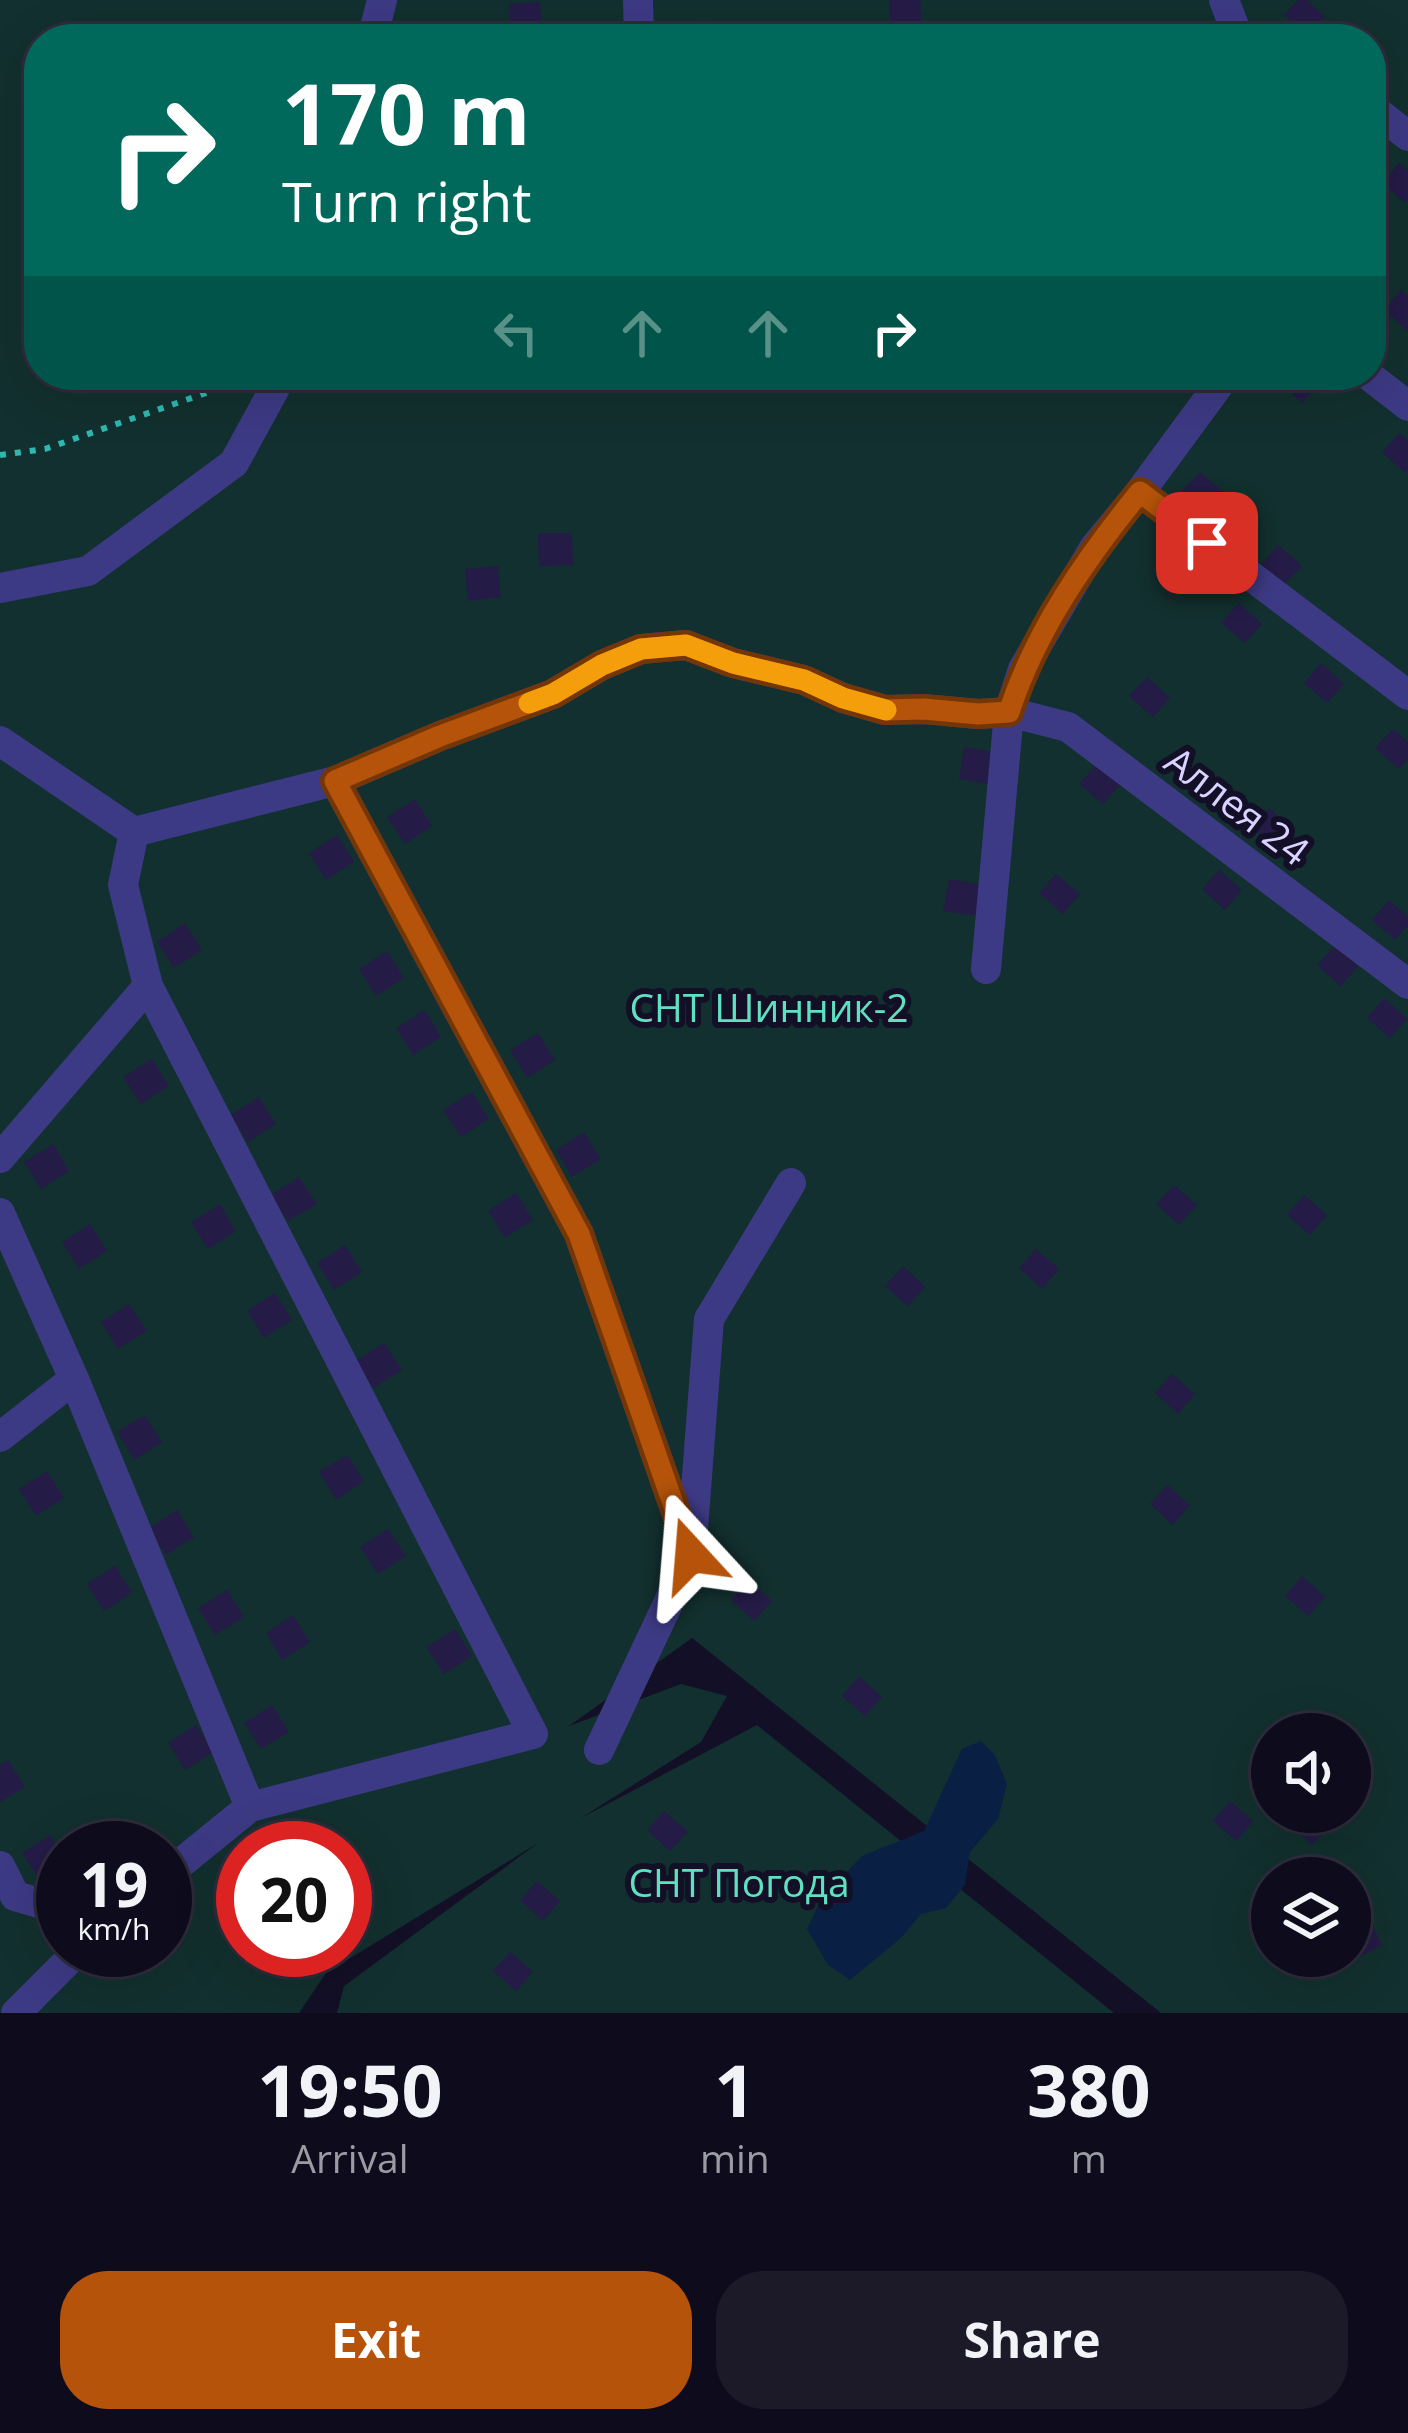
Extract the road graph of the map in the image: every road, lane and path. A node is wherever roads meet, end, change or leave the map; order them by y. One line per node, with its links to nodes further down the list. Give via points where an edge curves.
1 (214, 390): 4 (path, via 45,449)
2 (274, 390): 6 (lane, via 235,463 88,571)
3 (1215, 390): 5 (lane)
4 (0, 455)
5 (1140, 492): 7 (lane); 8 (lane, via 1094,548 1023,669)
6 (0, 588)
7 (1408, 695)
8 (1009, 712): 10 (lane, Аллея 24, via 885,710 686,645 641,649 553,694); 12 (lane); 13 (lane, Аллея 24, via 1068,727)
9 (0, 741): 11 (lane)
10 (335, 781): 11 (lane, Аллея 24); 20 (lane, via 579,1234)
11 (134, 832): 14 (lane, via 123,885)
12 (986, 969)
13 (1408, 984)
14 (148, 986): 15 (lane); 22 (lane, via 533,1734)
15 (0, 1158)
16 (791, 1183): 20 (lane, via 710,1319)
17 (0, 1213): 18 (lane)
18 (74, 1379): 19 (lane); 22 (lane)
19 (0, 1437)
20 (691, 1555): 21 (lane)
21 (599, 1750)
22 (250, 1808): 23 (lane)
23 (192, 1854)
24 (0, 1866): 25 (lane, via 15,1896)
25 (36, 1902)
26 (52, 1977): 27 (lane)
27 (16, 2013)

